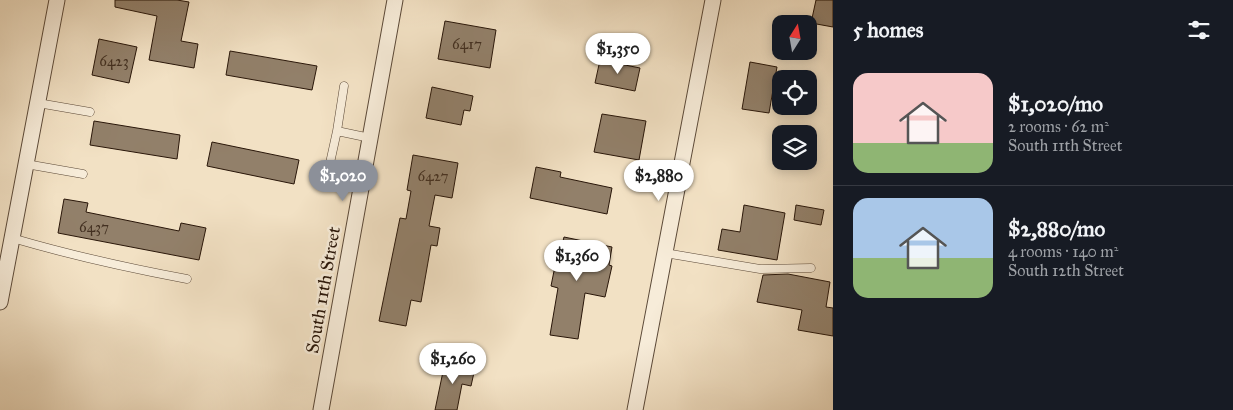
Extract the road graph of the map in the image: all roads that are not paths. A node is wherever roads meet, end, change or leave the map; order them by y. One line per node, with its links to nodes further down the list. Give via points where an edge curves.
1 (57, 0): 5 (street)
2 (395, 0): 8 (street, South 11th Street)
3 (713, 0): 13 (street)
4 (344, 86): 7 (lane)
5 (38, 103): 6 (lane); 9 (street)
6 (90, 112)
7 (337, 131): 8 (lane); 10 (lane)
8 (370, 138): 17 (street, South 11th Street)
9 (26, 164): 11 (lane); 12 (street)
10 (328, 172)
11 (83, 174)
12 (12, 238): 15 (lane); 16 (street)
13 (665, 253): 14 (lane, via 760,269); 18 (street)
14 (811, 268)
15 (187, 279)
16 (0, 302)
17 (321, 410)
18 (635, 410)

